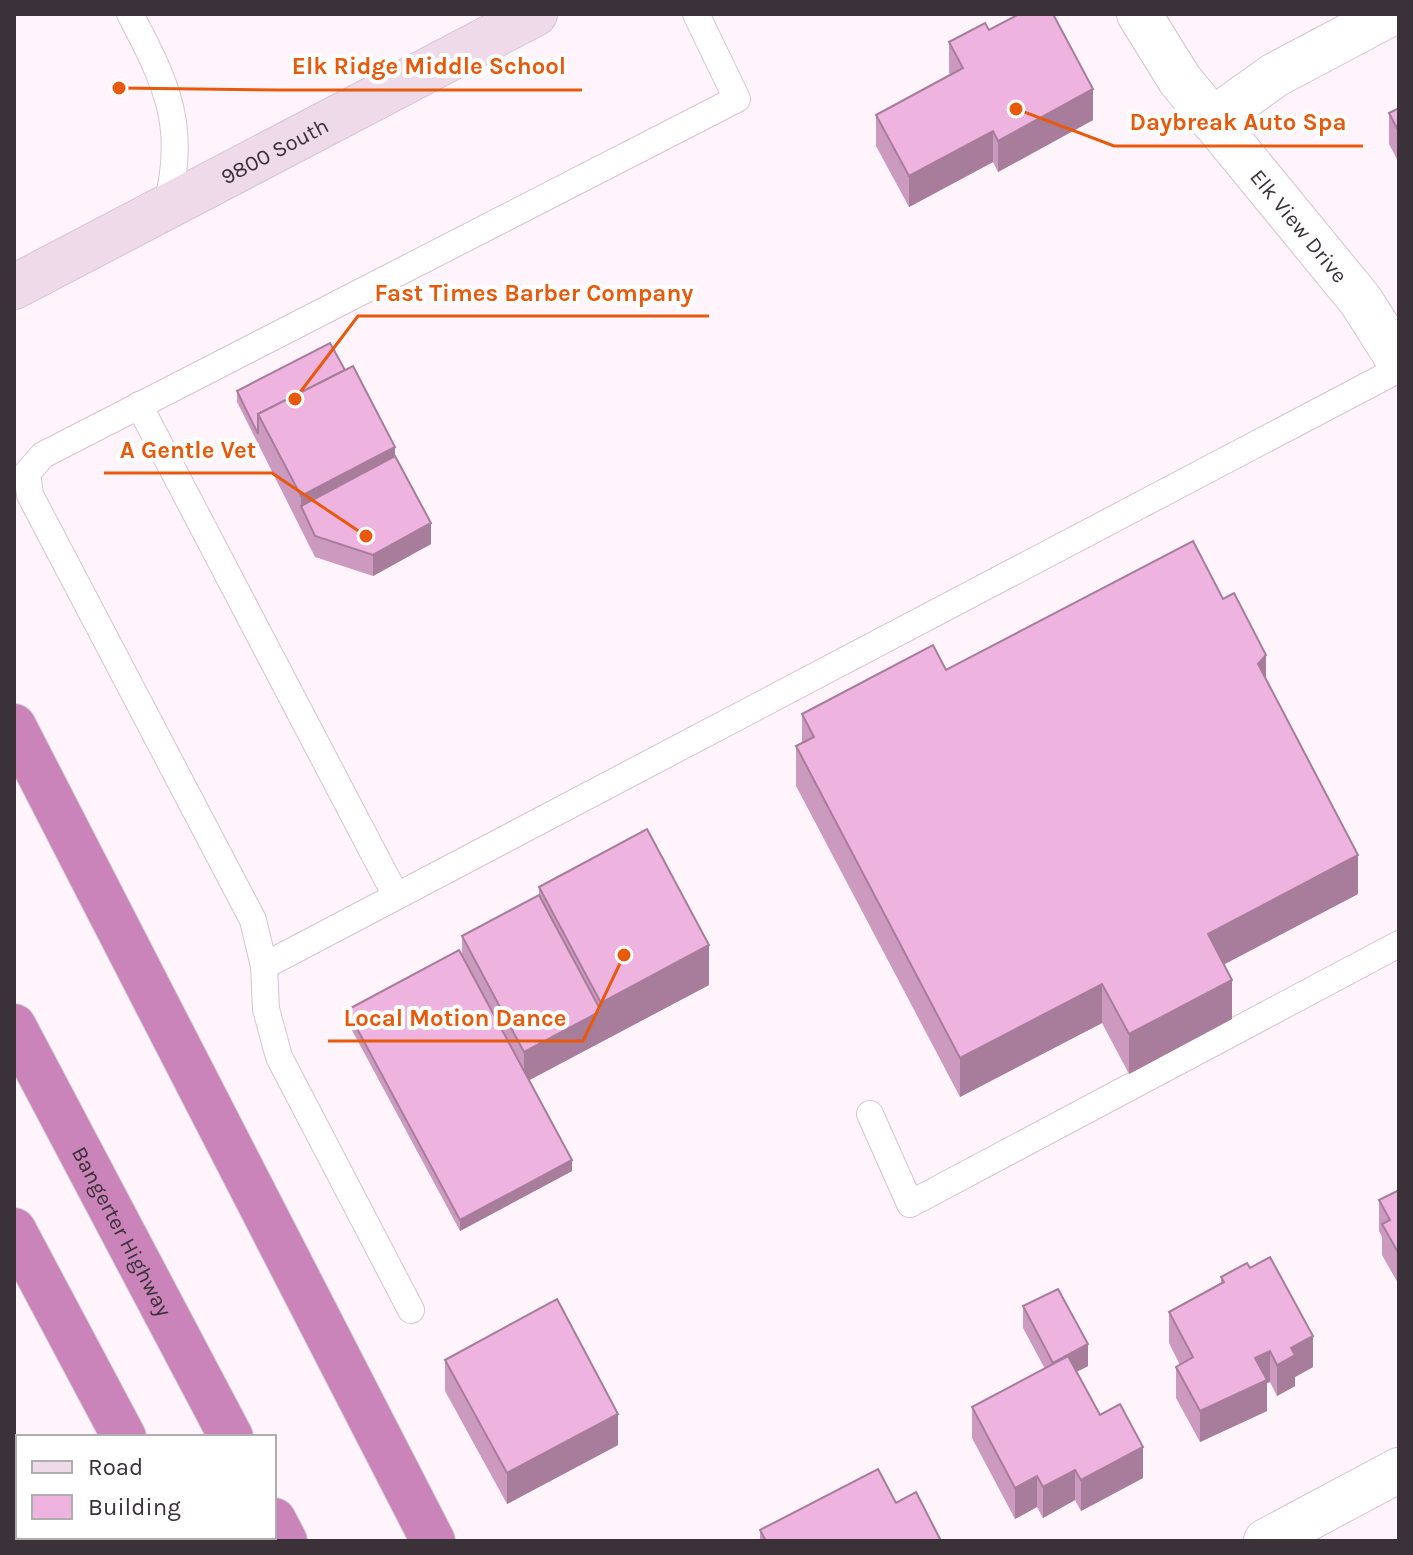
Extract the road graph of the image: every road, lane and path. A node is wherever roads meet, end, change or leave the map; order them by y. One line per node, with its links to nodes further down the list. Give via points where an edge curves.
1 (130, 14): 7 (lane, via 162,77 176,125 177,153)
2 (535, 14): 7 (main road, 9800 South)
3 (696, 14): 11 (lane, via 737,99)
4 (1139, 14): 6 (street, Elk View Drive)
5 (1390, 14): 6 (street, via 1275,75)
6 (1212, 120): 9 (street, Elk View Drive, via 1361,301)
7 (166, 208): 8 (main road, 9800 South)
8 (14, 287)
9 (1399, 361)
10 (1399, 369): 13 (lane)
11 (139, 405): 13 (lane); 15 (lane, via 43,455 27,473 27,484 253,920)
12 (14, 726): 23 (highway)
13 (396, 896): 15 (lane)
14 (1399, 944): 17 (lane, via 910,1204)
15 (264, 966): 19 (lane, via 266,1009 279,1057)
16 (14, 1026): 21 (highway, Bangerter Highway)
17 (870, 1114)
18 (14, 1230): 20 (highway)
19 (411, 1310)
20 (123, 1435)
21 (230, 1435)
22 (1399, 1470): 24 (street)
23 (433, 1541)
24 (1266, 1541)

